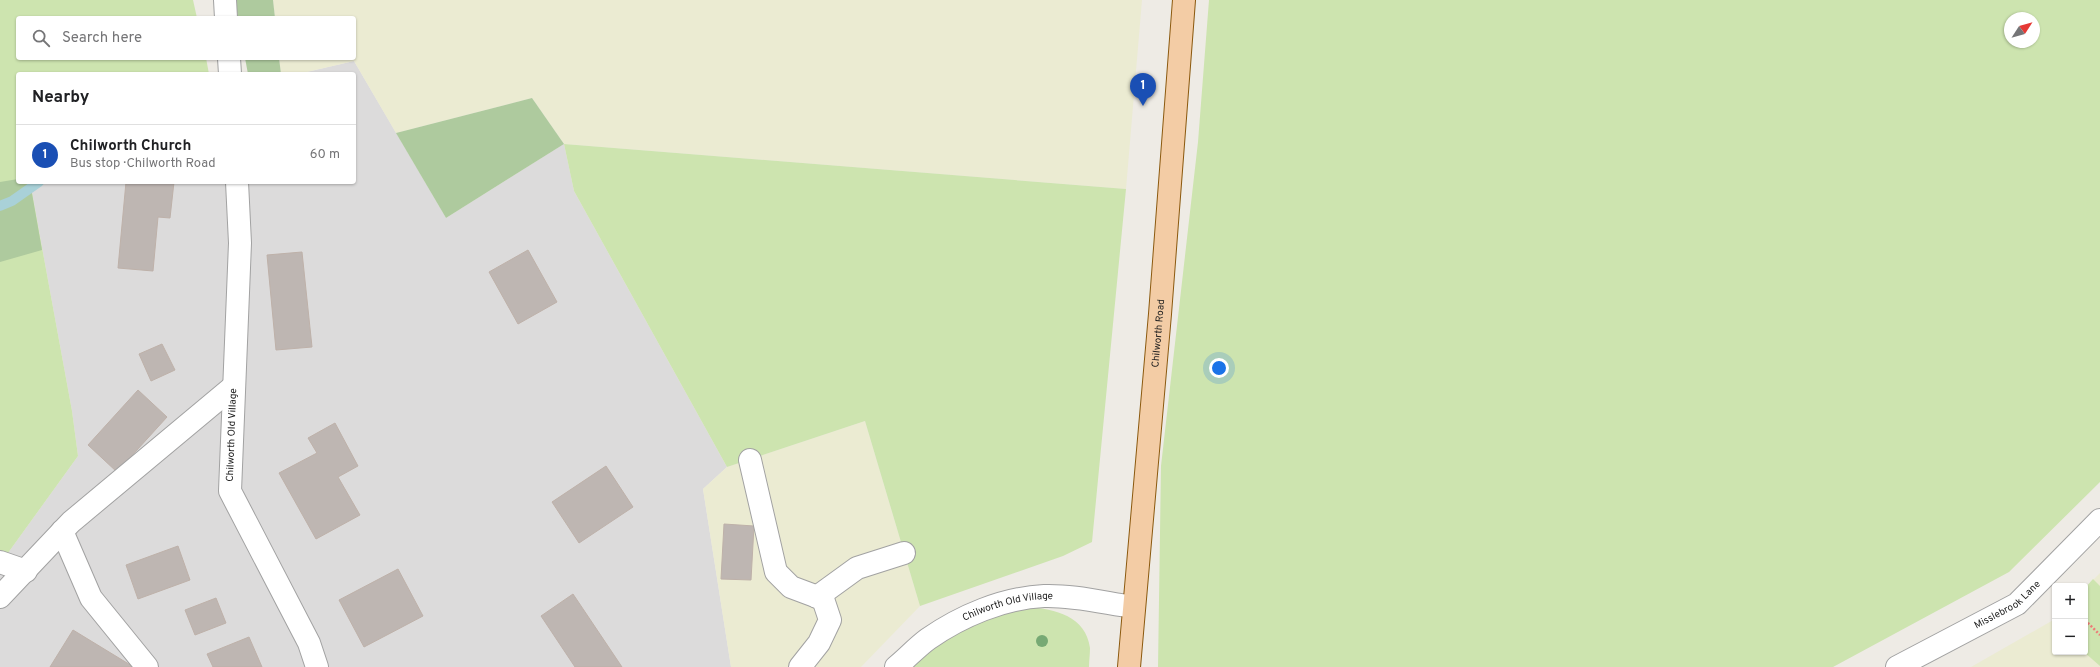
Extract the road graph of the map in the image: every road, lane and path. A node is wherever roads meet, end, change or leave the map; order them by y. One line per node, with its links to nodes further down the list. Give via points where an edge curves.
1 (225, 0): 3 (street)
2 (1184, 0): 16 (main road, Chilworth Road)
3 (226, 16)
4 (229, 60): 5 (street)
5 (230, 72)
6 (236, 184): 7 (street, Chilworth Old Village, via 240,243)
7 (234, 386): 10 (street); 20 (street, Chilworth Old Village, via 230,491 309,644)
8 (750, 460): 15 (street, via 776,572 791,587)
9 (2100, 520): 24 (street, Misslebrook Lane, via 2017,604)
10 (62, 531): 13 (street); 19 (street, via 91,598)
11 (904, 553): 15 (street, via 857,568)
12 (0, 562): 13 (street)
13 (26, 571): 14 (street)
14 (0, 597)
15 (818, 597): 21 (street, via 823,599 830,620 819,643)
16 (1134, 607): 22 (street, Chilworth Old Village, via 1045,596 1024,598 961,619 928,640); 23 (main road, Chilworth Road)
17 (2088, 623): 18 (path)
18 (2100, 635)
19 (147, 667)
20 (317, 667)
21 (800, 667)
22 (896, 667)
23 (1129, 667)
24 (1897, 667)

